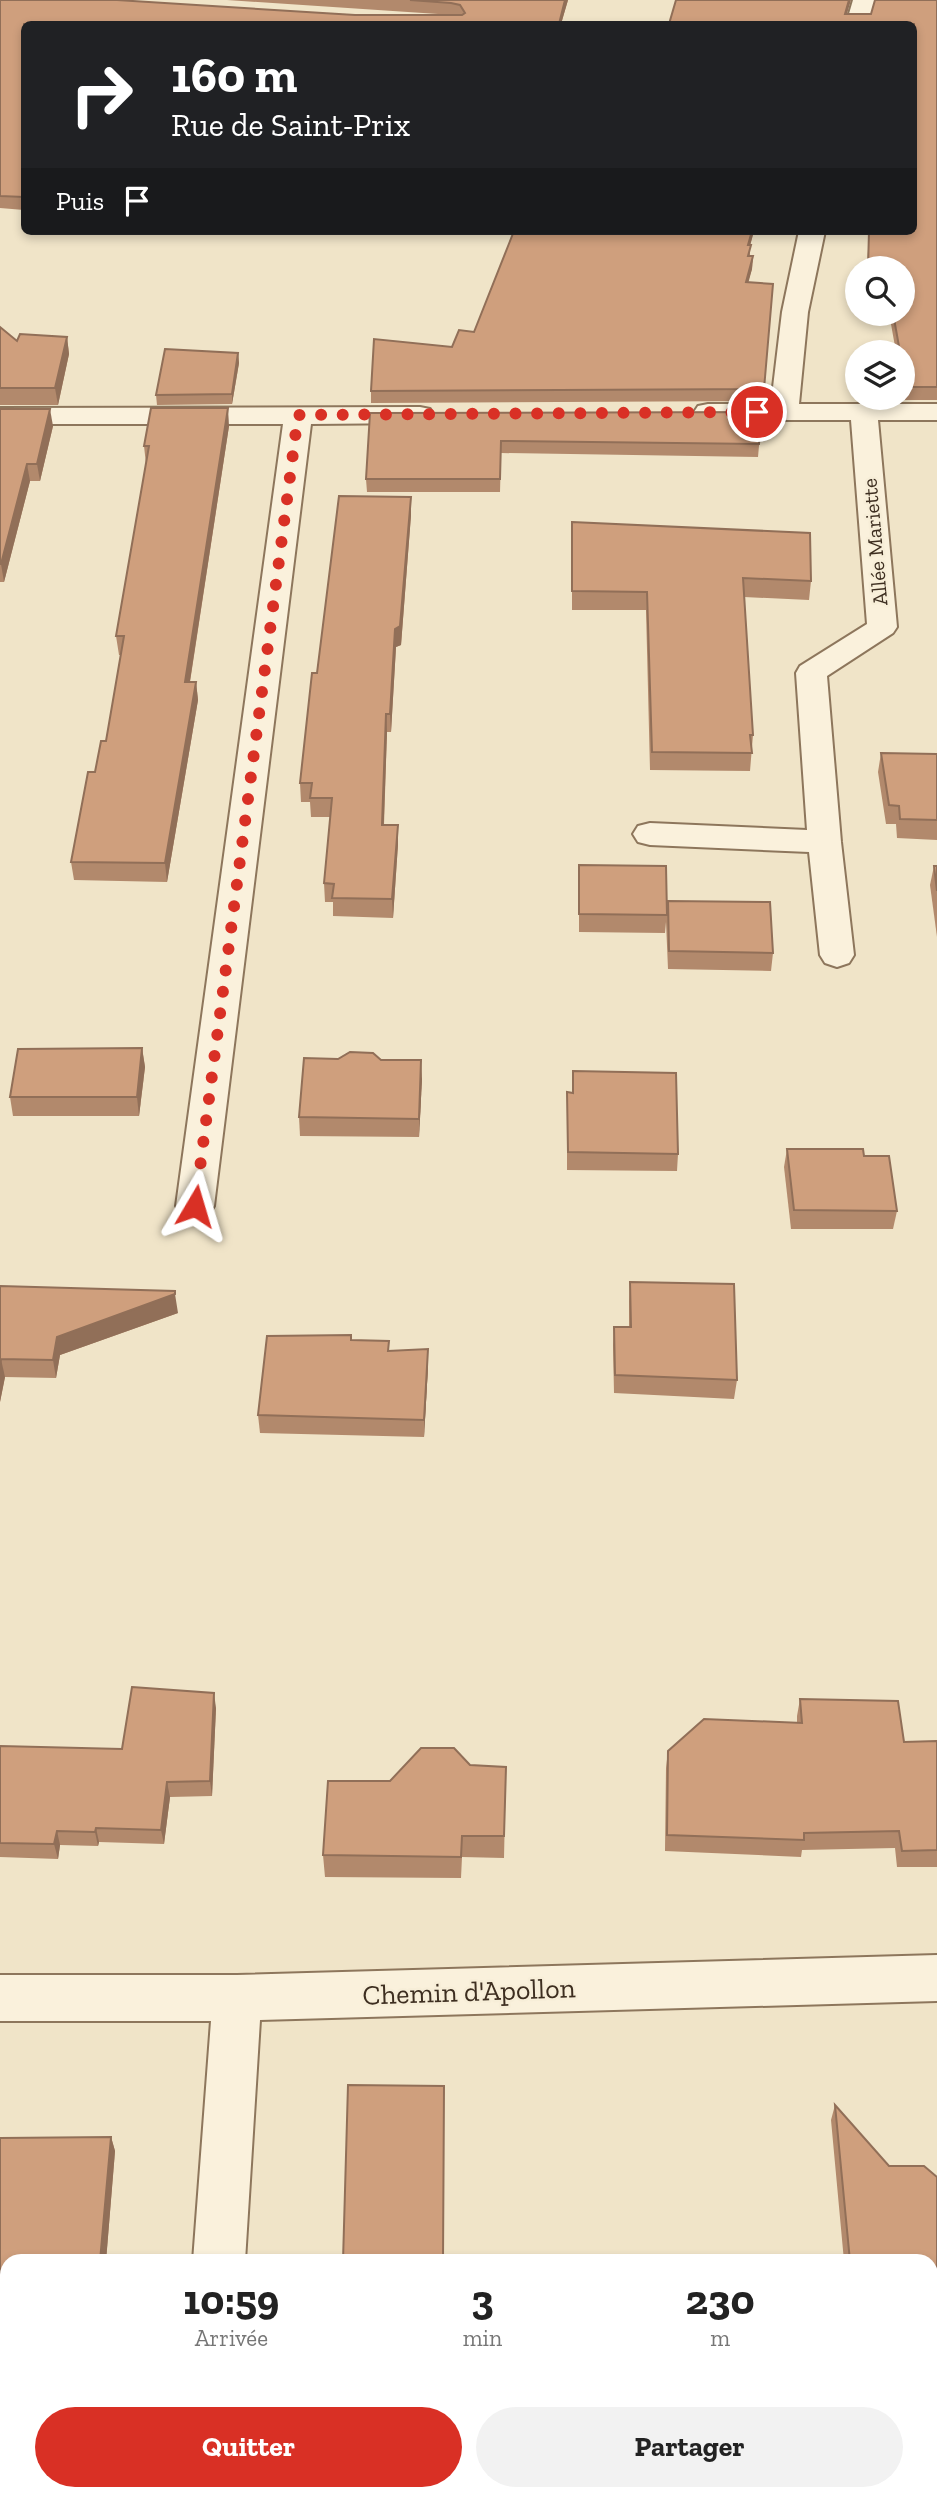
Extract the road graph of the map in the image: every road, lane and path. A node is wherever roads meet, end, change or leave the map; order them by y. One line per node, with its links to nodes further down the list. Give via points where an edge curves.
1 (864, 0): 2 (street)
2 (858, 21)
3 (811, 235): 5 (street, via 795,312)
4 (687, 412): 5 (street)
5 (784, 412): 7 (street)
6 (937, 412): 7 (street)
7 (864, 413): 12 (street, Allée Mariette, via 882,627 811,673)
8 (451, 414): 9 (street)
9 (298, 415): 10 (street); 14 (street)
10 (0, 416)
11 (650, 834): 12 (street)
12 (824, 842): 13 (street, Allée Mariette)
13 (837, 955)
14 (195, 1206)
15 (937, 1978): 17 (street, Chemin d'Apollon)
16 (0, 1998): 17 (street, Chemin d'Apollon)
17 (237, 1998): 18 (street)
18 (219, 2254)

